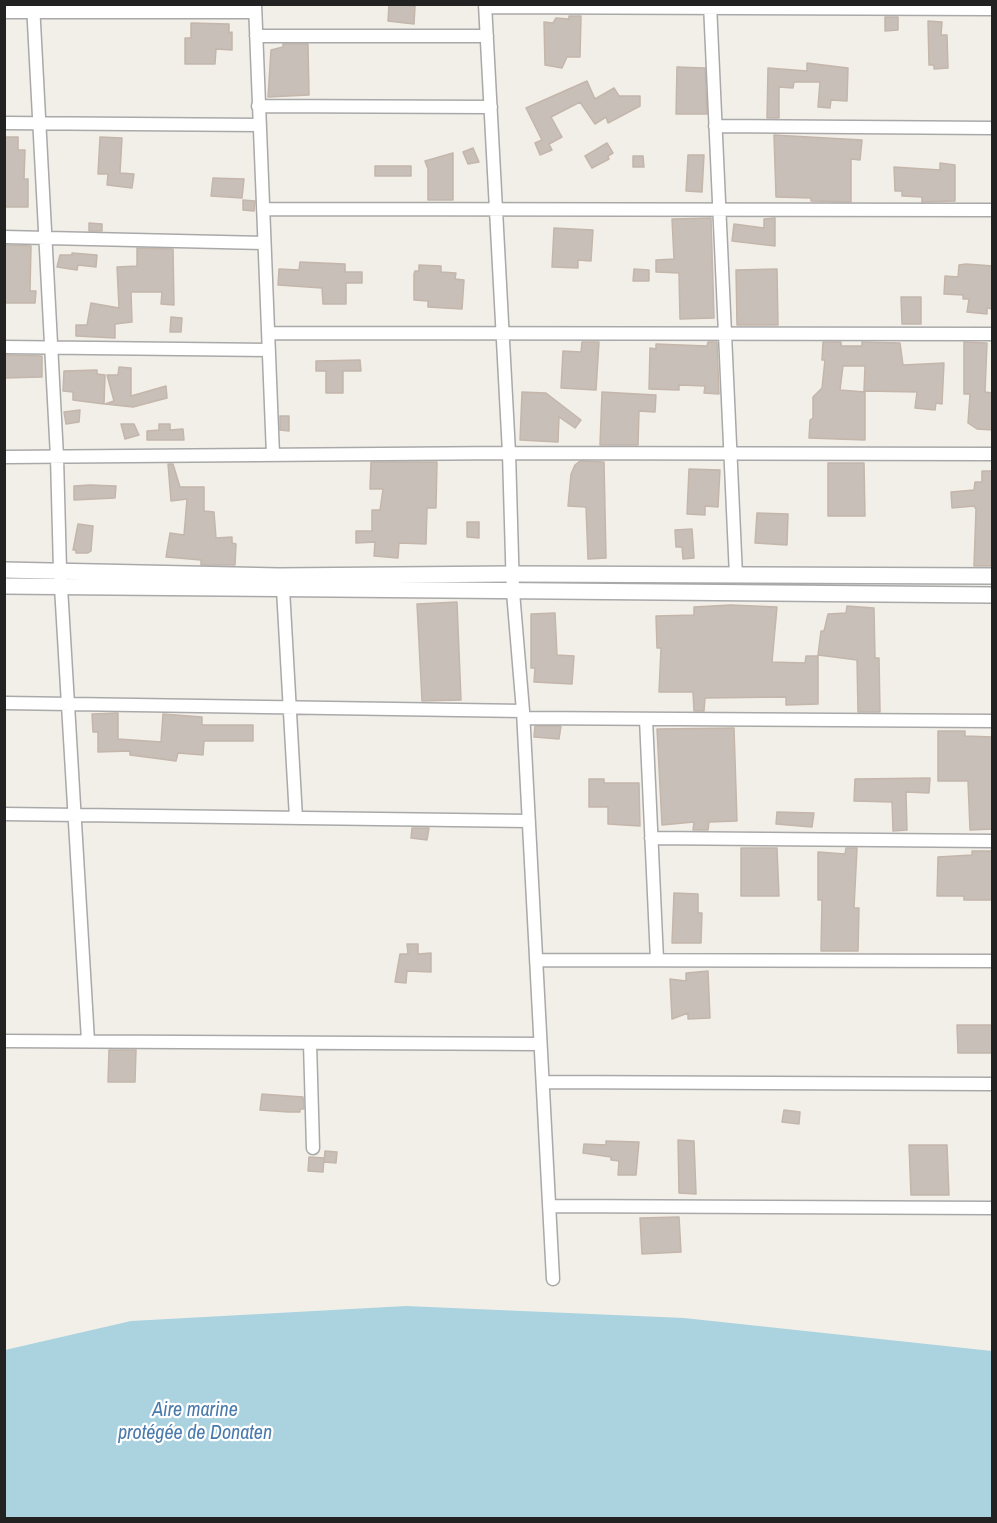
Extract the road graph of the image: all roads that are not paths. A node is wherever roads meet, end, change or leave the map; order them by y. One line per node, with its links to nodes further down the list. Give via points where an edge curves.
1 (485, 6): 2 (street); 8 (street)
2 (710, 6): 5 (street); 14 (street)
3 (33, 8): 4 (street); 6 (street); 12 (street)
4 (255, 8): 7 (street)
5 (993, 9)
6 (4, 12)
7 (256, 36): 8 (street); 9 (street)
8 (487, 36): 10 (street)
9 (258, 106): 10 (street); 13 (street)
10 (491, 108): 16 (street)
11 (4, 123): 12 (street)
12 (39, 123): 13 (street); 21 (street)
13 (260, 125): 17 (street)
14 (715, 126): 15 (street); 18 (street)
15 (993, 128)
16 (496, 208): 17 (street); 18 (street); 24 (street)
17 (263, 209): 22 (street)
18 (719, 209): 19 (street); 25 (street)
19 (993, 210)
20 (4, 237): 21 (street)
21 (44, 238): 22 (street); 28 (street)
22 (264, 243): 23 (street)
23 (268, 333): 24 (street); 29 (street)
24 (503, 333): 25 (street); 30 (street)
25 (724, 333): 26 (street); 31 (street)
26 (993, 334)
27 (4, 347): 28 (street)
28 (51, 347): 29 (street); 35 (street)
29 (269, 350): 33 (street)
30 (509, 453): 31 (street); 33 (street); 38 (street)
31 (729, 454): 32 (street); 39 (street)
32 (993, 454)
33 (273, 455): 35 (street)
34 (4, 457): 35 (street)
35 (57, 457): 37 (street)
36 (4, 570): 37 (street)
37 (60, 570): 38 (street, via 279,576); 43 (street)
38 (513, 574): 39 (street); 45 (street)
39 (736, 576): 40 (street)
40 (853, 576): 41 (street); 46 (street)
41 (993, 576)
42 (4, 586): 43 (street)
43 (61, 586): 44 (street); 49 (street)
44 (283, 588): 45 (street); 50 (street)
45 (513, 592): 46 (street); 51 (street)
46 (854, 595): 47 (street)
47 (993, 595)
48 (6, 703): 49 (street)
49 (70, 704): 50 (street); 55 (street)
50 (290, 707): 51 (street); 56 (street)
51 (523, 715): 52 (street); 57 (street)
52 (646, 719): 53 (street); 58 (street)
53 (993, 721)
54 (4, 814): 55 (street)
55 (76, 815): 56 (street); 64 (street)
56 (296, 818): 57 (street)
57 (529, 821): 60 (street)
58 (651, 838): 59 (street); 61 (street)
59 (993, 841)
60 (536, 960): 61 (street); 66 (street)
61 (657, 960): 62 (street)
62 (993, 961)
63 (4, 1041): 64 (street)
64 (88, 1041): 65 (street)
65 (310, 1043): 66 (street); 69 (street)
66 (540, 1044): 67 (street)
67 (543, 1082): 68 (street); 70 (street)
68 (993, 1084)
69 (313, 1148)
70 (549, 1206): 71 (street); 72 (street)
71 (992, 1208)
72 (553, 1279)

